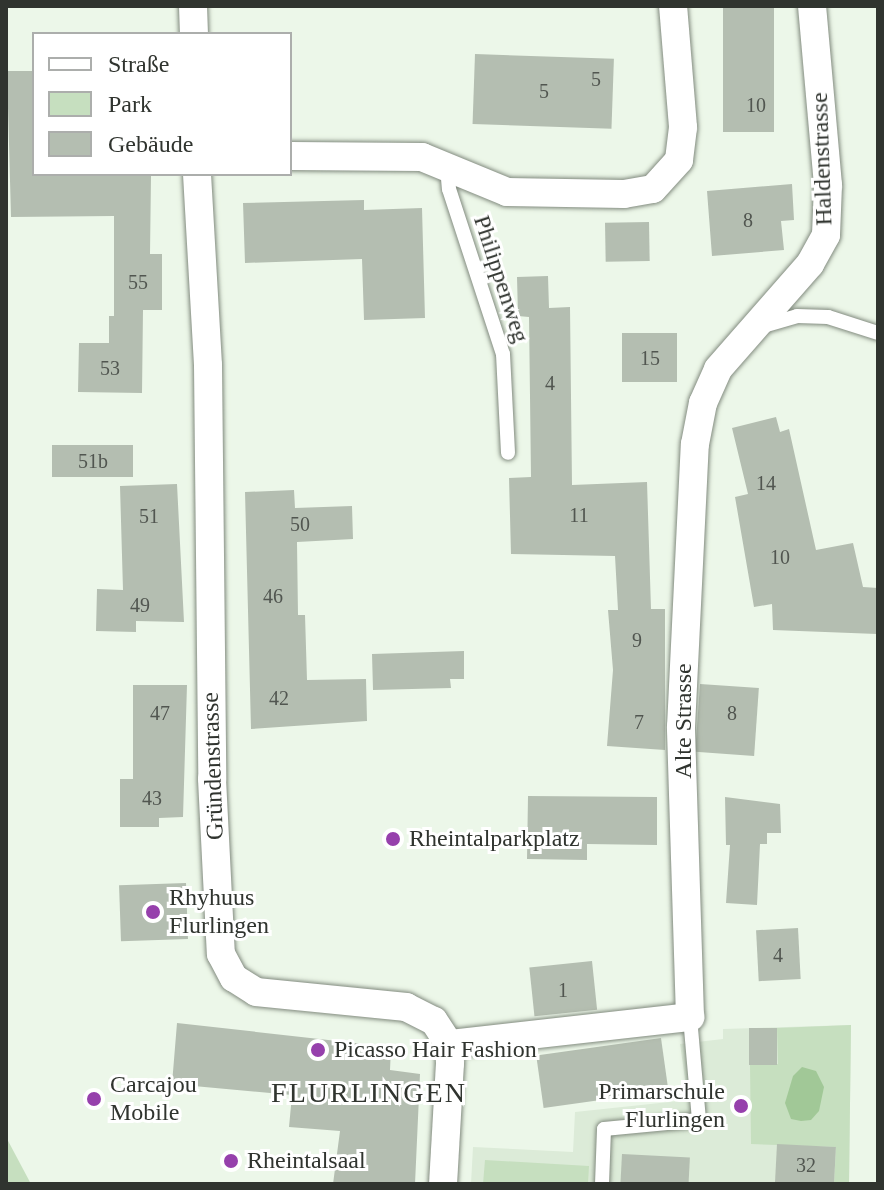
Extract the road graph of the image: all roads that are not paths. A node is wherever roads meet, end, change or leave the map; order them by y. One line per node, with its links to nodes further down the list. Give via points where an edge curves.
1 (193, 6): 4 (street)
2 (673, 6): 6 (street, via 683,127 679,160 653,189 624,194 507,192)
3 (812, 6): 8 (street, Haldenstrasse, via 828,185 826,235 810,264)
4 (194, 32)
5 (292, 156): 6 (street, via 422,157)
6 (447, 167): 10 (lane, Philippenweg, via 449,189 503,354)
7 (197, 176): 12 (street, Gründenstrasse, via 209,377 212,779 221,954 245,988 406,1007 434,1021)
8 (747, 332): 9 (lane, via 797,316 828,317); 11 (street, Alte Strasse, via 718,369 703,403 695,444 681,727)
9 (878, 333)
10 (508, 453)
11 (690, 1017): 12 (street); 14 (lane, via 699,1120 604,1129)
12 (449, 1044): 13 (street)
13 (443, 1184)
14 (602, 1184)

